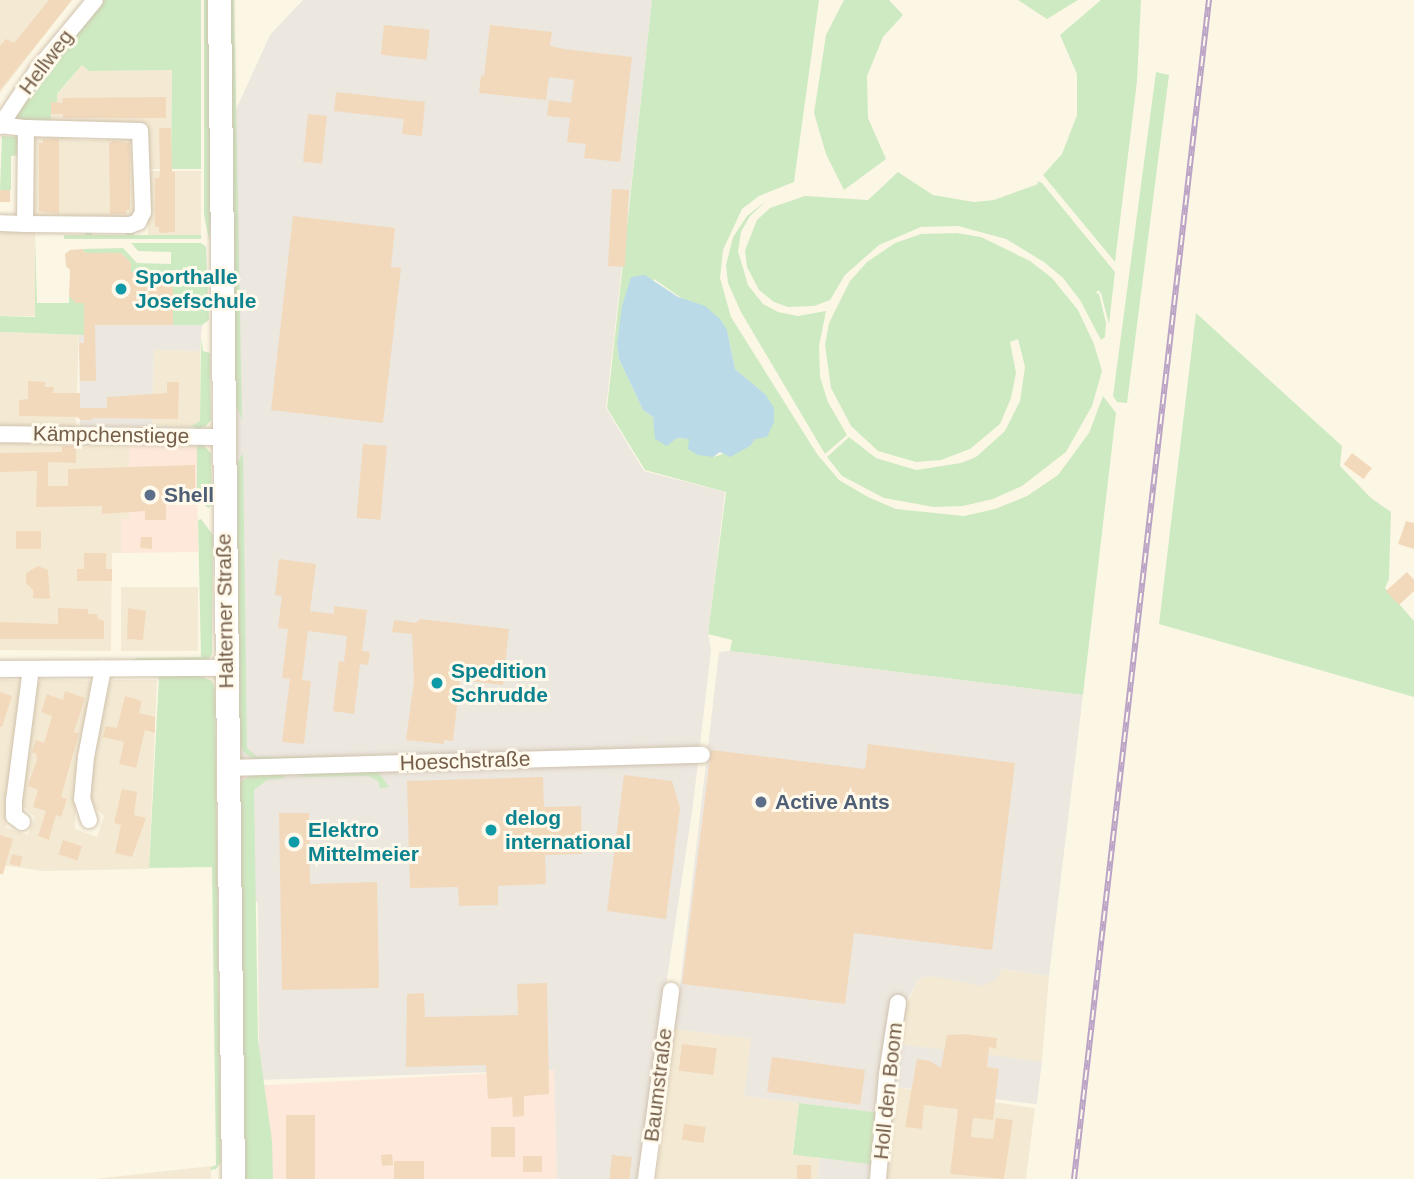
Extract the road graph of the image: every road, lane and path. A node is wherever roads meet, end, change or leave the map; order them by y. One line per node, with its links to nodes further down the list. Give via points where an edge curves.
1 (94, 0): 3 (street, Hellweg)
2 (219, 0): 8 (main road, Halterner Straße)
3 (0, 125): 4 (street)
4 (26, 128): 6 (street); 6 (street, via 140,131 143,212 138,222 130,225)
5 (0, 223): 6 (street)
6 (25, 224)
7 (0, 434): 8 (street, Kämpchenstiege)
8 (222, 437): 9 (main road, Halterner Straße)
9 (226, 668): 12 (street); 14 (main road, Halterner Straße)
10 (0, 669): 11 (street)
11 (31, 669): 12 (street); 16 (street, via 16,761 14,816)
12 (103, 669): 15 (street, via 82,799)
13 (702, 755): 14 (street, Hoeschstraße)
14 (227, 768): 19 (main road, Halterner Straße)
15 (89, 820)
16 (22, 822)
17 (671, 991): 20 (street, Baumstraße)
18 (898, 1003): 21 (street, Holl den Boom)
19 (233, 1179)
20 (646, 1179)
21 (878, 1179)

